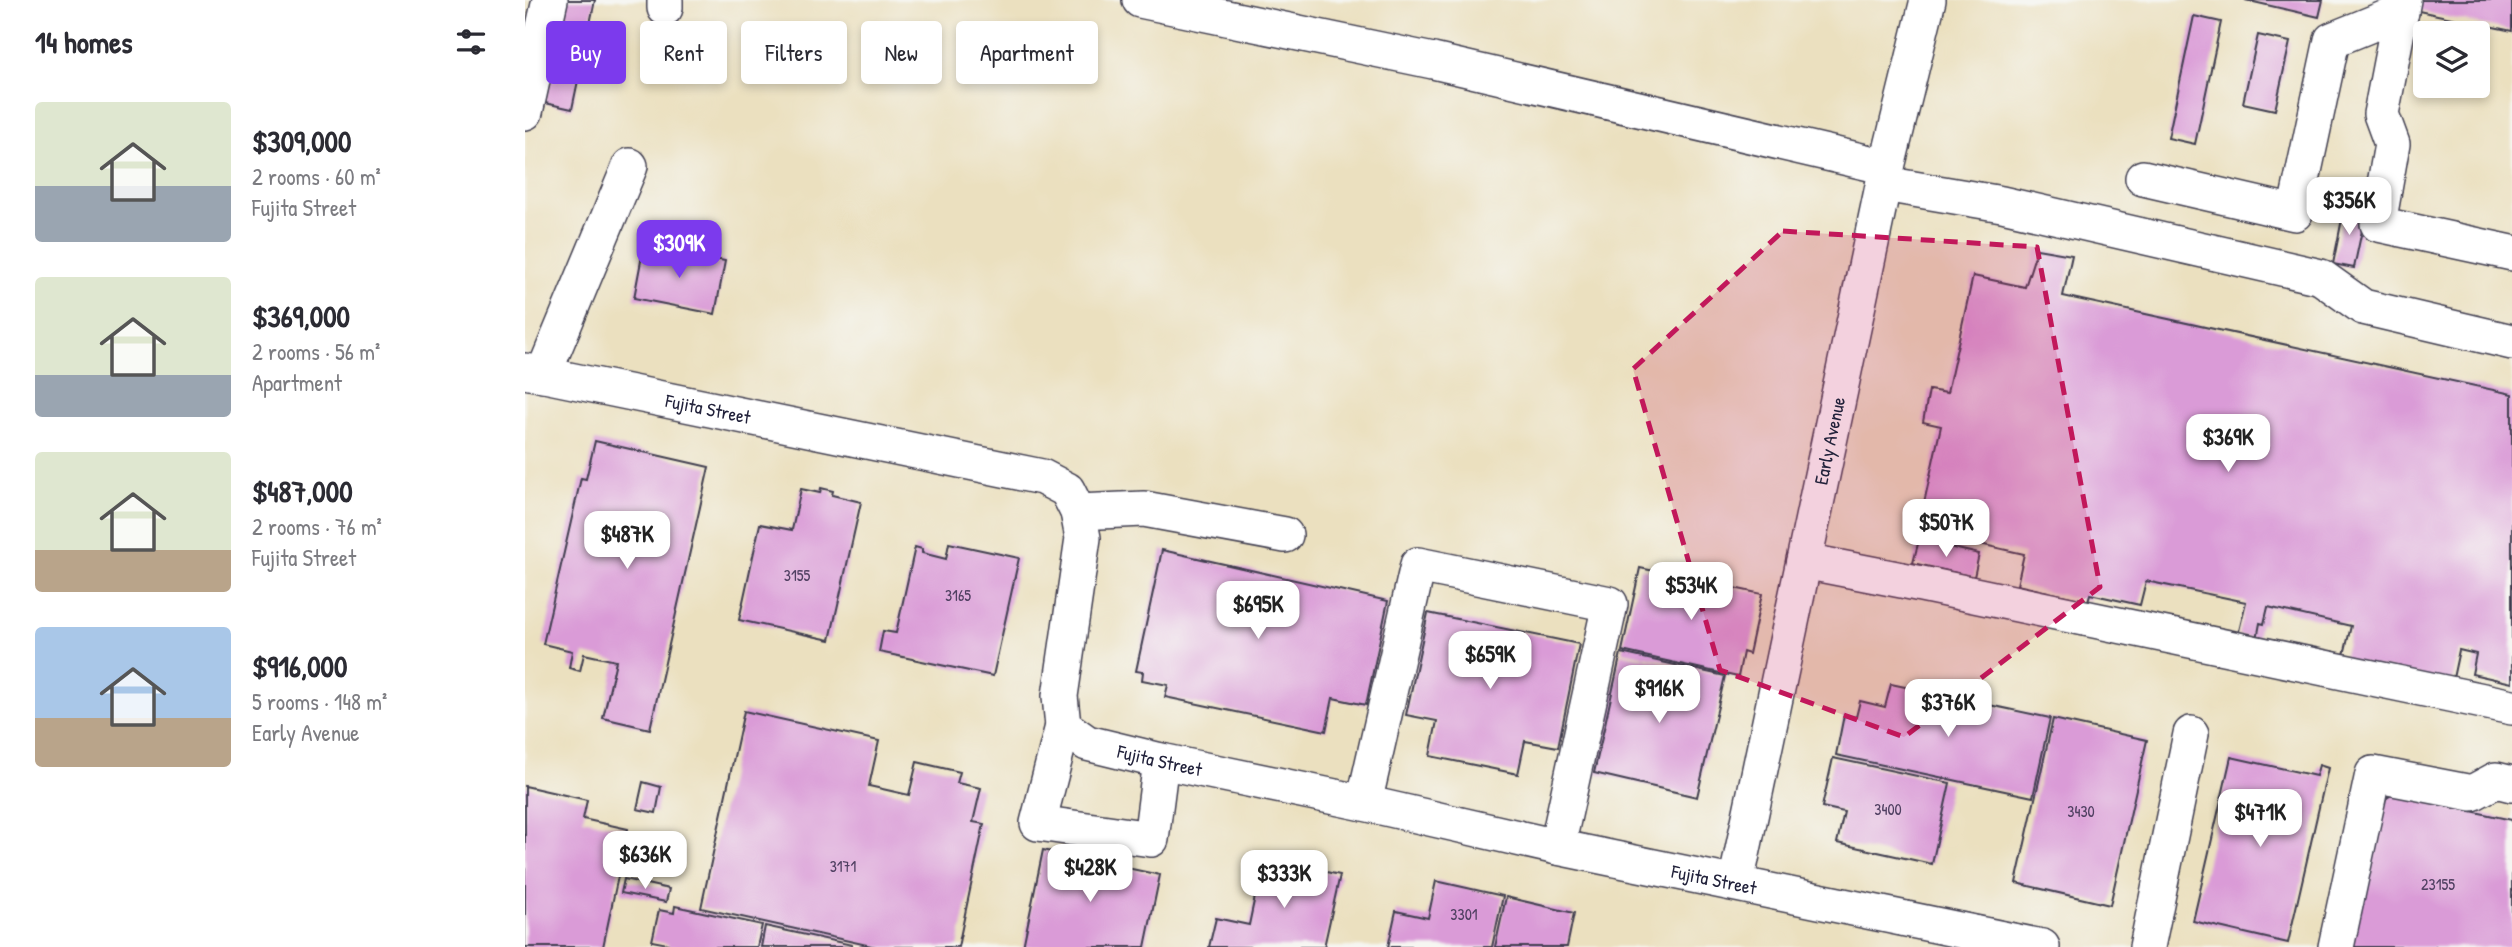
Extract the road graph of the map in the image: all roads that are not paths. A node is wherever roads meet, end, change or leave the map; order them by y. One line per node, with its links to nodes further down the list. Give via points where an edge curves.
1 (549, 0): 5 (street)
2 (1140, 0): 7 (street, via 1433,61)
3 (1928, 0): 7 (street, Early Avenue)
4 (2402, 6): 8 (street, via 2332,40 2295,212); 9 (street, via 2381,114 2392,144 2378,224)
5 (525, 112)
6 (630, 166): 11 (street)
7 (1885, 175): 10 (street, via 2321,277 2363,307); 14 (street, Early Avenue)
8 (2143, 178)
9 (2512, 253)
10 (2512, 342)
11 (534, 373): 12 (street, Fujita Street, via 1042,477 1067,490)
12 (1078, 512): 13 (street, via 1144,509); 16 (street, via 1083,538 1060,696)
13 (1285, 535)
14 (1804, 561): 15 (street); 22 (street, Early Avenue)
15 (2512, 708)
16 (1063, 726): 18 (street, Fujita Street, via 1087,743); 18 (street, via 1038,823 1151,839)
17 (2191, 734): 25 (street)
18 (1161, 761): 20 (street, Fujita Street)
19 (2512, 783): 26 (street, via 2495,780 2472,793 2373,774)
20 (1364, 803): 21 (street, Fujita Street); 21 (street, via 1417,565 1611,604)
21 (1557, 847): 22 (street, Fujita Street)
22 (1737, 883): 23 (street, Fujita Street)
23 (1995, 942): 24 (street, Fujita Street)
24 (2042, 947)
25 (2147, 947)
26 (2336, 947)

